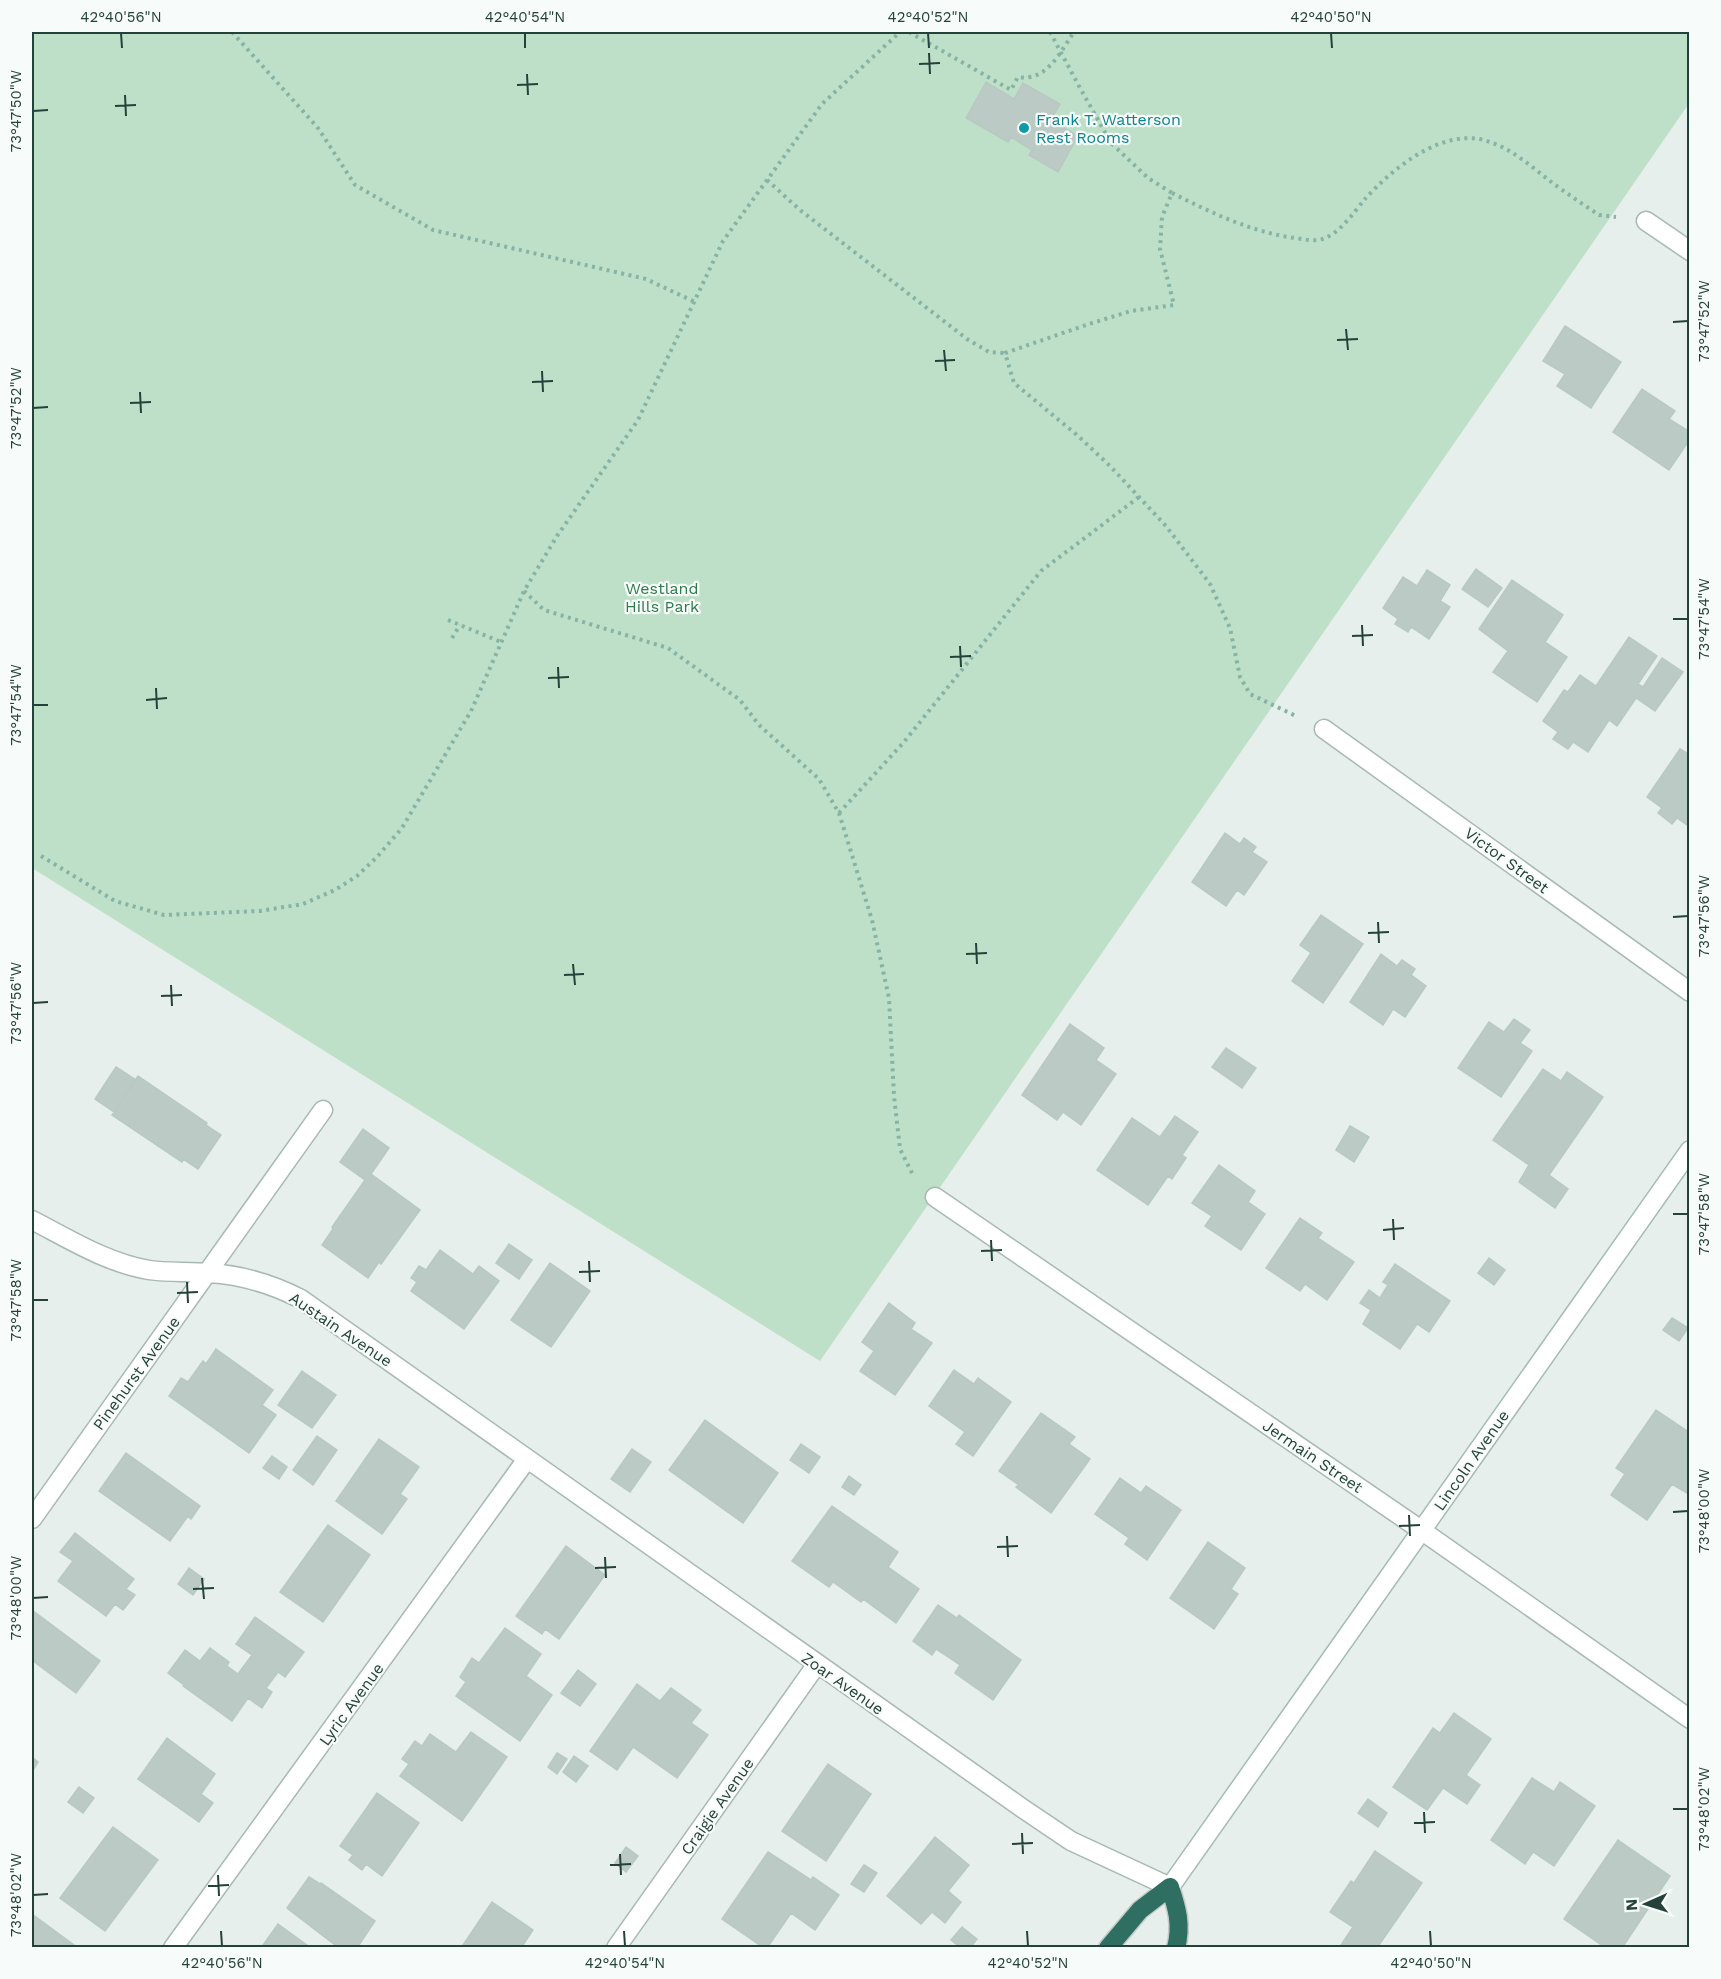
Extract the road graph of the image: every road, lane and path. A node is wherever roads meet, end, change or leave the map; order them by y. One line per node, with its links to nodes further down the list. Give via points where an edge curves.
1 (232, 32): 11 (path, via 318,128 355,184 364,190 433,230 646,279)
2 (900, 32): 7 (path, via 822,104)
3 (909, 32): 6 (path, via 1011,90 1018,77 1029,79 1040,74)
4 (1050, 32): 6 (path)
5 (1074, 32): 6 (path)
6 (1059, 52): 8 (path, via 1112,143 1148,178)
7 (766, 180): 11 (path, via 723,241); 12 (path, via 967,339 989,352)
8 (1172, 193): 9 (path, via 1219,216 1263,231 1321,239 1341,226 1368,196 1411,159 1447,140 1473,138 1490,141 1514,154 1599,215); 12 (path, via 1162,217 1160,249 1174,305 1131,311)
9 (1646, 221): 10 (street)
10 (1689, 251)
11 (694, 302): 14 (path, via 638,420 557,536)
12 (1005, 353): 13 (path, via 1014,383 1077,435)
13 (1139, 497): 19 (path, via 1210,584 1230,628 1240,677 1250,694); 20 (path, via 1041,571 904,742)
14 (524, 591): 18 (path); 20 (path, via 544,610 668,648 740,700 759,725 819,779)
15 (448, 620): 16 (path)
16 (460, 625): 17 (path); 18 (path)
17 (452, 638)
18 (501, 642): 21 (path, via 471,711 402,828 357,876 319,898 260,911 164,915 115,901)
19 (1324, 729): 22 (street, Victor Street)
20 (839, 813): 25 (path, via 872,920 888,998 900,1149 918,1181)
21 (41, 856)
22 (1689, 992)
23 (323, 1110): 27 (street, Pinehurst Avenue)
24 (1689, 1150): 30 (street, Lincoln Avenue)
25 (935, 1197): 30 (street, Jermain Street)
26 (32, 1220): 27 (street, Austain Avenue, via 124,1263 161,1271)
27 (208, 1273): 28 (street, Austain Avenue, via 272,1285 300,1299); 29 (street, Pinehurst Avenue)
28 (527, 1459): 31 (street, Zoar Avenue); 34 (street, Lyric Avenue)
29 (32, 1519)
30 (1422, 1530): 32 (street, Jermain Street); 33 (street, Lincoln Avenue)
31 (817, 1664): 33 (street, Zoar Avenue, via 1071,1840); 35 (street, Craigie Avenue)
32 (1689, 1719)
33 (1170, 1887): 36 (highway, via 1140,1910); 37 (highway, via 1179,1914)
34 (173, 1947)
35 (616, 1947)
36 (1107, 1947)
37 (1176, 1947)

